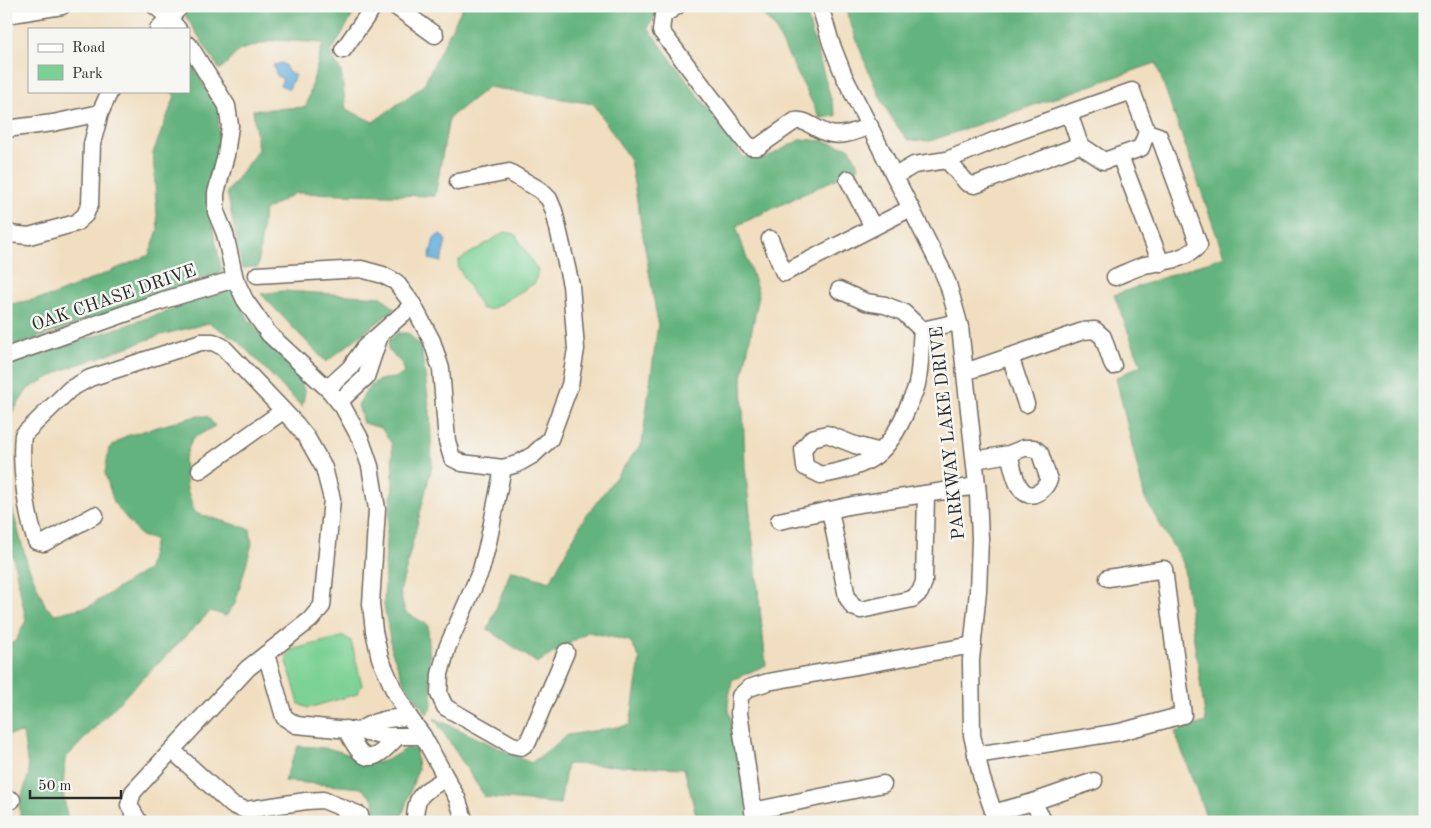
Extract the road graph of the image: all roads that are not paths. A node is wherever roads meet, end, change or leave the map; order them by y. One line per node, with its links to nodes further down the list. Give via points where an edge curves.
1 (62, 6): 7 (street)
2 (155, 6): 8 (street)
3 (374, 6): 11 (street)
4 (395, 6): 9 (street)
5 (677, 6): 15 (street, via 663,15 661,31 751,147 758,148 795,121 801,120 828,134 844,135)
6 (820, 6): 15 (street, PARKWAY LAKE DRIVE, via 837,59)
7 (6, 15)
8 (171, 20)
9 (435, 35)
10 (190, 47): 31 (street, via 226,106 230,126 216,193 216,212)
11 (343, 50)
12 (110, 92): 13 (street)
13 (100, 113): 16 (street); 26 (street, via 92,144 90,204 85,215 76,223 28,236 10,234)
14 (1069, 113): 17 (street, via 1132,91); 18 (street); 20 (street)
15 (870, 126): 21 (street, PARKWAY LAKE DRIVE)
16 (6, 129)
17 (1147, 132): 19 (street, via 1141,148); 28 (street, via 1159,136 1199,245 1194,251)
18 (1080, 145): 19 (street, via 1104,161); 20 (street, via 975,185 966,183)
19 (1120, 156): 28 (street)
20 (947, 160): 21 (street, via 914,165)
21 (895, 176): 24 (street, PARKWAY LAKE DRIVE)
22 (848, 179): 25 (street)
23 (458, 182): 48 (street, via 509,172 540,190 554,211 571,285 576,349 570,386 550,439 533,455)
24 (911, 208): 25 (street); 34 (street, PARKWAY LAKE DRIVE, via 948,284)
25 (873, 227): 27 (street, via 784,273)
26 (6, 230)
27 (770, 239)
28 (1161, 263): 30 (street)
29 (257, 275): 33 (street, via 361,269 396,282)
30 (1115, 277)
31 (235, 279): 37 (street, OAK CHASE DRIVE, via 161,301); 41 (street, via 245,300 269,334)
32 (840, 290): 35 (street, via 866,302 902,312)
33 (413, 305): 36 (street); 48 (street, via 432,341 441,369 444,423 452,458 462,463)
34 (958, 322): 35 (street); 40 (street, PARKWAY LAKE DRIVE)
35 (922, 330): 45 (street, via 917,385 897,432)
36 (382, 331): 41 (street); 42 (street, via 366,377)
37 (6, 356)
38 (1010, 356): 39 (street, via 1083,331 1095,330 1102,337); 40 (street); 43 (street)
39 (1113, 366)
40 (965, 372): 47 (street, PARKWAY LAKE DRIVE)
41 (328, 388): 42 (street)
42 (339, 402): 59 (street, via 356,429 370,466 377,509 371,604 374,631 386,673)
43 (1026, 404)
44 (283, 411): 49 (street); 53 (street, via 224,347 213,342 201,342 90,378 70,389 23,435 22,459 31,528 36,541 44,543); 58 (street, via 302,431 324,468 332,499 322,606 310,620)
45 (880, 452)
46 (1009, 454): 47 (street)
47 (975, 460): 50 (street, PARKWAY LAKE DRIVE)
48 (503, 468): 57 (street, via 488,543 478,577 447,648 439,694 446,707 512,746 521,747 528,742)
49 (200, 470)
50 (977, 486): 51 (street); 56 (street, PARKWAY LAKE DRIVE, via 979,564)
51 (926, 494): 52 (street); 52 (street, via 924,582 920,592 912,599 861,610 853,608 847,597)
52 (830, 510): 54 (street)
53 (95, 515)
54 (779, 521)
55 (1108, 578): 64 (street, via 1164,569 1183,715 1120,732)
56 (973, 645): 64 (street, PARKWAY LAKE DRIVE, via 972,735); 70 (street, via 749,688 740,696 739,707)
57 (566, 652)
58 (266, 654): 60 (street, via 284,718 296,725); 63 (street, via 248,668)
59 (409, 717): 60 (street, via 377,721); 61 (street)
60 (352, 730): 62 (street); 62 (street, via 360,753 367,757 382,753)
61 (423, 736): 62 (street); 65 (street)
62 (397, 737)
63 (172, 750): 69 (street, via 232,805 246,810 323,800); 72 (street, via 133,792 129,805)
64 (976, 754): 71 (street, PARKWAY LAKE DRIVE)
65 (446, 778): 73 (street, via 421,794 415,806); 74 (street)
66 (1094, 781): 68 (street)
67 (883, 784): 70 (street)
68 (1033, 802): 71 (street); 75 (street)
69 (360, 815)
70 (754, 816)
71 (995, 817)
72 (139, 822)
73 (415, 822)
74 (465, 822)
75 (1044, 822)

